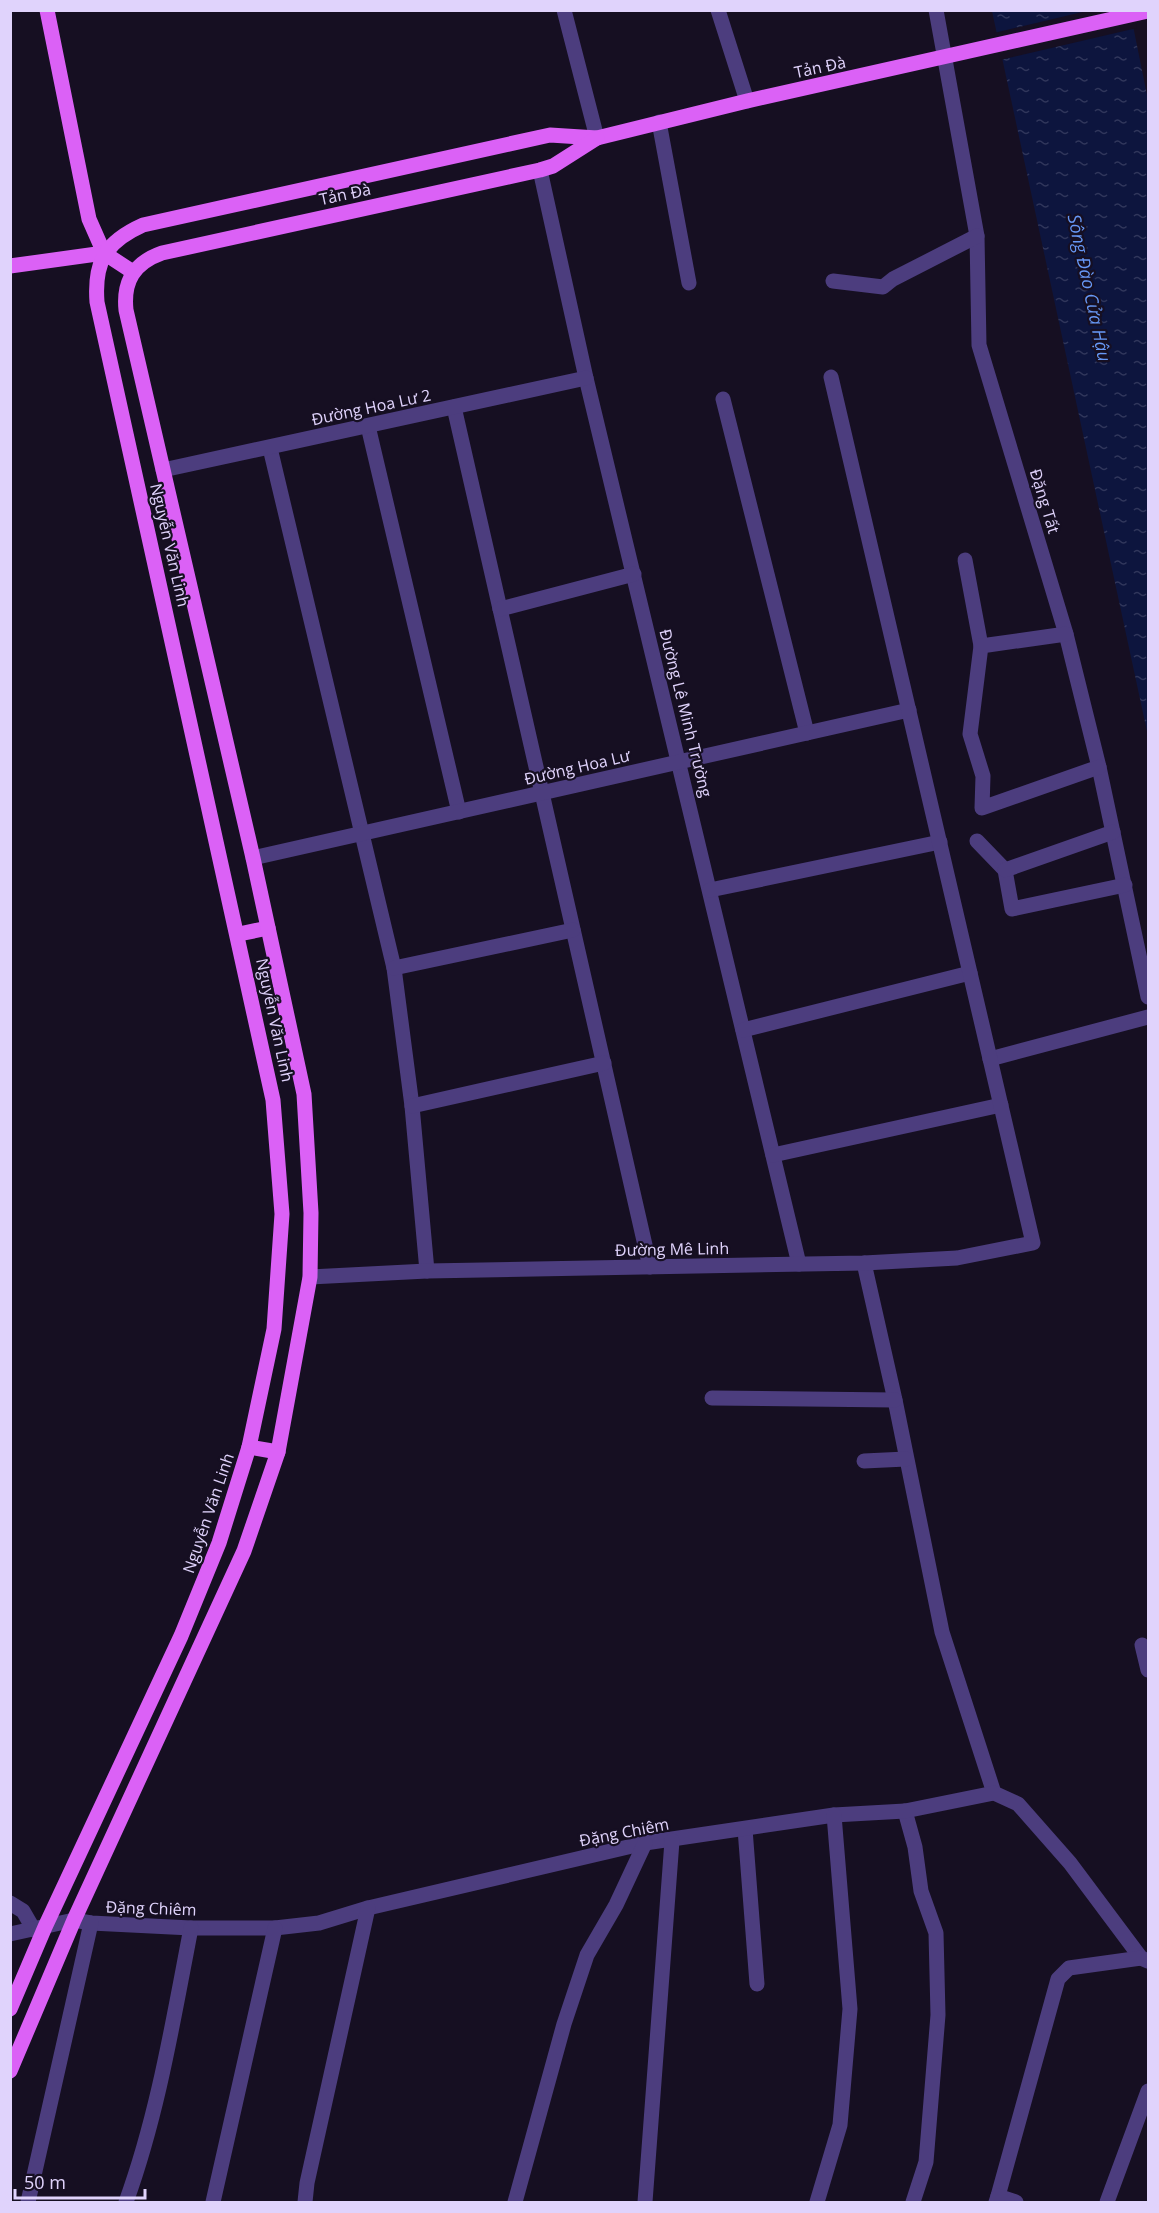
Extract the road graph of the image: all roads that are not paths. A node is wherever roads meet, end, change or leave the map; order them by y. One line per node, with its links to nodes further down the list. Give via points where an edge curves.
1 (47, 10): 12 (main road, via 89,219)
2 (564, 10): 9 (street)
3 (718, 10): 7 (street)
4 (936, 10): 6 (street, Đặng Tất)
5 (1149, 11): 6 (main road, Tản Đà)
6 (945, 58): 7 (main road, Tản Đà); 11 (street, Đặng Tất)
7 (747, 101): 8 (main road, Tản Đà)
8 (659, 122): 9 (main road, Tản Đà); 16 (street)
9 (597, 138): 10 (main road, Tản Đà); 12 (main road, Tản Đà, via 550,135 143,225 125,233)
10 (540, 170): 14 (main road, Tản Đà, via 162,253 148,258); 18 (street, Đường Lê Minh Trường)
11 (977, 236): 15 (street, via 893,279 883,288); 27 (street, Đặng Tất, via 979,345)
12 (104, 253): 13 (main road); 14 (main road); 45 (main road, Nguyễn Văn Linh, via 96,283 97,302)
13 (10, 266)
14 (133, 272): 23 (main road, Nguyễn Văn Linh, via 124,295 126,310)
15 (833, 281)
16 (689, 283)
17 (831, 377): 29 (street)
18 (586, 378): 20 (street, Đường Hoa Lư 2); 25 (street, Đường Lê Minh Trường)
19 (723, 399): 30 (street)
20 (454, 407): 21 (street, Đường Hoa Lư 2); 26 (street)
21 (368, 426): 22 (street, Đường Hoa Lư 2); 34 (street)
22 (270, 448): 23 (street, Đường Hoa Lư 2); 36 (street)
23 (163, 470): 39 (main road, Nguyễn Văn Linh)
24 (966, 560): 28 (street)
25 (634, 574): 26 (street); 31 (street, Đường Lê Minh Trường)
26 (500, 609): 33 (street)
27 (1066, 634): 28 (street); 32 (street, Đặng Tất)
28 (981, 646): 32 (street, via 970,734 983,776 982,808)
29 (909, 710): 30 (street, Đường Hoa Lư); 38 (street)
30 (807, 733): 31 (street, Đường Hoa Lư)
31 (680, 762): 33 (street, Đường Hoa Lư); 42 (street, Đường Lê Minh Trường)
32 (1099, 767): 35 (street, Đặng Tất)
33 (542, 793): 34 (street, Đường Hoa Lư); 44 (street)
34 (459, 812): 36 (street, Đường Hoa Lư)
35 (1113, 832): 40 (street); 41 (street, Đặng Tất)
36 (363, 833): 39 (street, Đường Hoa Lư); 46 (street)
37 (977, 841): 40 (street)
38 (940, 842): 42 (street); 47 (street)
39 (253, 858): 43 (main road, Nguyễn Văn Linh)
40 (1005, 870): 41 (street, via 1012,909)
41 (1125, 885): 48 (street, Đặng Tất)
42 (710, 890): 50 (street, Đường Lê Minh Trường)
43 (268, 928): 45 (main road); 60 (main road, Nguyễn Văn Linh, via 304,1094 311,1213)
44 (573, 930): 46 (street); 52 (street)
45 (239, 934): 63 (main road, Nguyễn Văn Linh, via 273,1100 282,1214 274,1329)
46 (394, 968): 53 (street)
47 (970, 973): 50 (street); 51 (street)
48 (1149, 997)
49 (1149, 1017): 51 (street)
50 (743, 1030): 55 (street, Đường Lê Minh Trường)
51 (990, 1059): 54 (street)
52 (604, 1063): 53 (street); 58 (street)
53 (412, 1106): 59 (street)
54 (1001, 1106): 55 (street); 56 (street, Đường Mê Linh, via 1033,1243 957,1258)
55 (773, 1155): 57 (street, Đường Lê Minh Trường)
56 (864, 1263): 57 (street, Đường Mê Linh); 62 (street)
57 (799, 1264): 58 (street, Đường Mê Linh)
58 (650, 1267): 59 (street, Đường Mê Linh)
59 (428, 1271): 60 (street, Đường Mê Linh)
60 (310, 1277): 64 (main road, Nguyễn Văn Linh)
61 (712, 1398): 62 (street)
62 (895, 1400): 65 (street)
63 (249, 1446): 64 (main road); 79 (main road, Nguyễn Văn Linh, via 219,1543 181,1636)
64 (278, 1452): 77 (main road, Nguyễn Văn Linh, via 240,1562)
65 (906, 1459): 66 (street); 69 (street, via 942,1632)
66 (864, 1461)
67 (1142, 1645): 68 (street)
68 (1149, 1670)
69 (994, 1793): 70 (street, Đặng Chiêm); 83 (street, via 1018,1804 1070,1863)
70 (905, 1811): 71 (street, Đặng Chiêm); 96 (street, via 921,1892 936,1933 938,2015 926,2162)
71 (834, 1815): 72 (street, Đặng Chiêm); 95 (street, via 850,2009 840,2125)
72 (745, 1829): 73 (street, Đặng Chiêm); 84 (street)
73 (672, 1841): 74 (street, Đặng Chiêm); 94 (street)
74 (645, 1843): 76 (street, Đặng Chiêm); 93 (street, via 587,1955)
75 (10, 1902): 79 (street)
76 (368, 1908): 81 (street, Đặng Chiêm, via 319,1923); 92 (street)
77 (74, 1920): 78 (street, Đặng Chiêm); 79 (street, Đặng Chiêm); 86 (main road, Nguyễn Văn Linh)
78 (91, 1923): 80 (street, Đặng Chiêm); 89 (street)
79 (40, 1928): 82 (street, Đặng Chiêm); 85 (main road, Nguyễn Văn Linh)
80 (191, 1928): 81 (street, Đặng Chiêm); 90 (street, via 161,2083)
81 (275, 1928): 91 (street)
82 (10, 1934)
83 (1145, 1960): 88 (street, via 1069,1968 1058,1979)
84 (757, 1984)
85 (10, 2009)
86 (10, 2071)
87 (1149, 2091): 98 (street)
88 (997, 2199): 97 (street)
89 (28, 2202)
90 (126, 2202)
91 (213, 2202)
92 (305, 2202)
93 (515, 2202)
94 (645, 2202)
95 (818, 2202)
96 (914, 2202)
97 (1016, 2202)
98 (1107, 2202)

